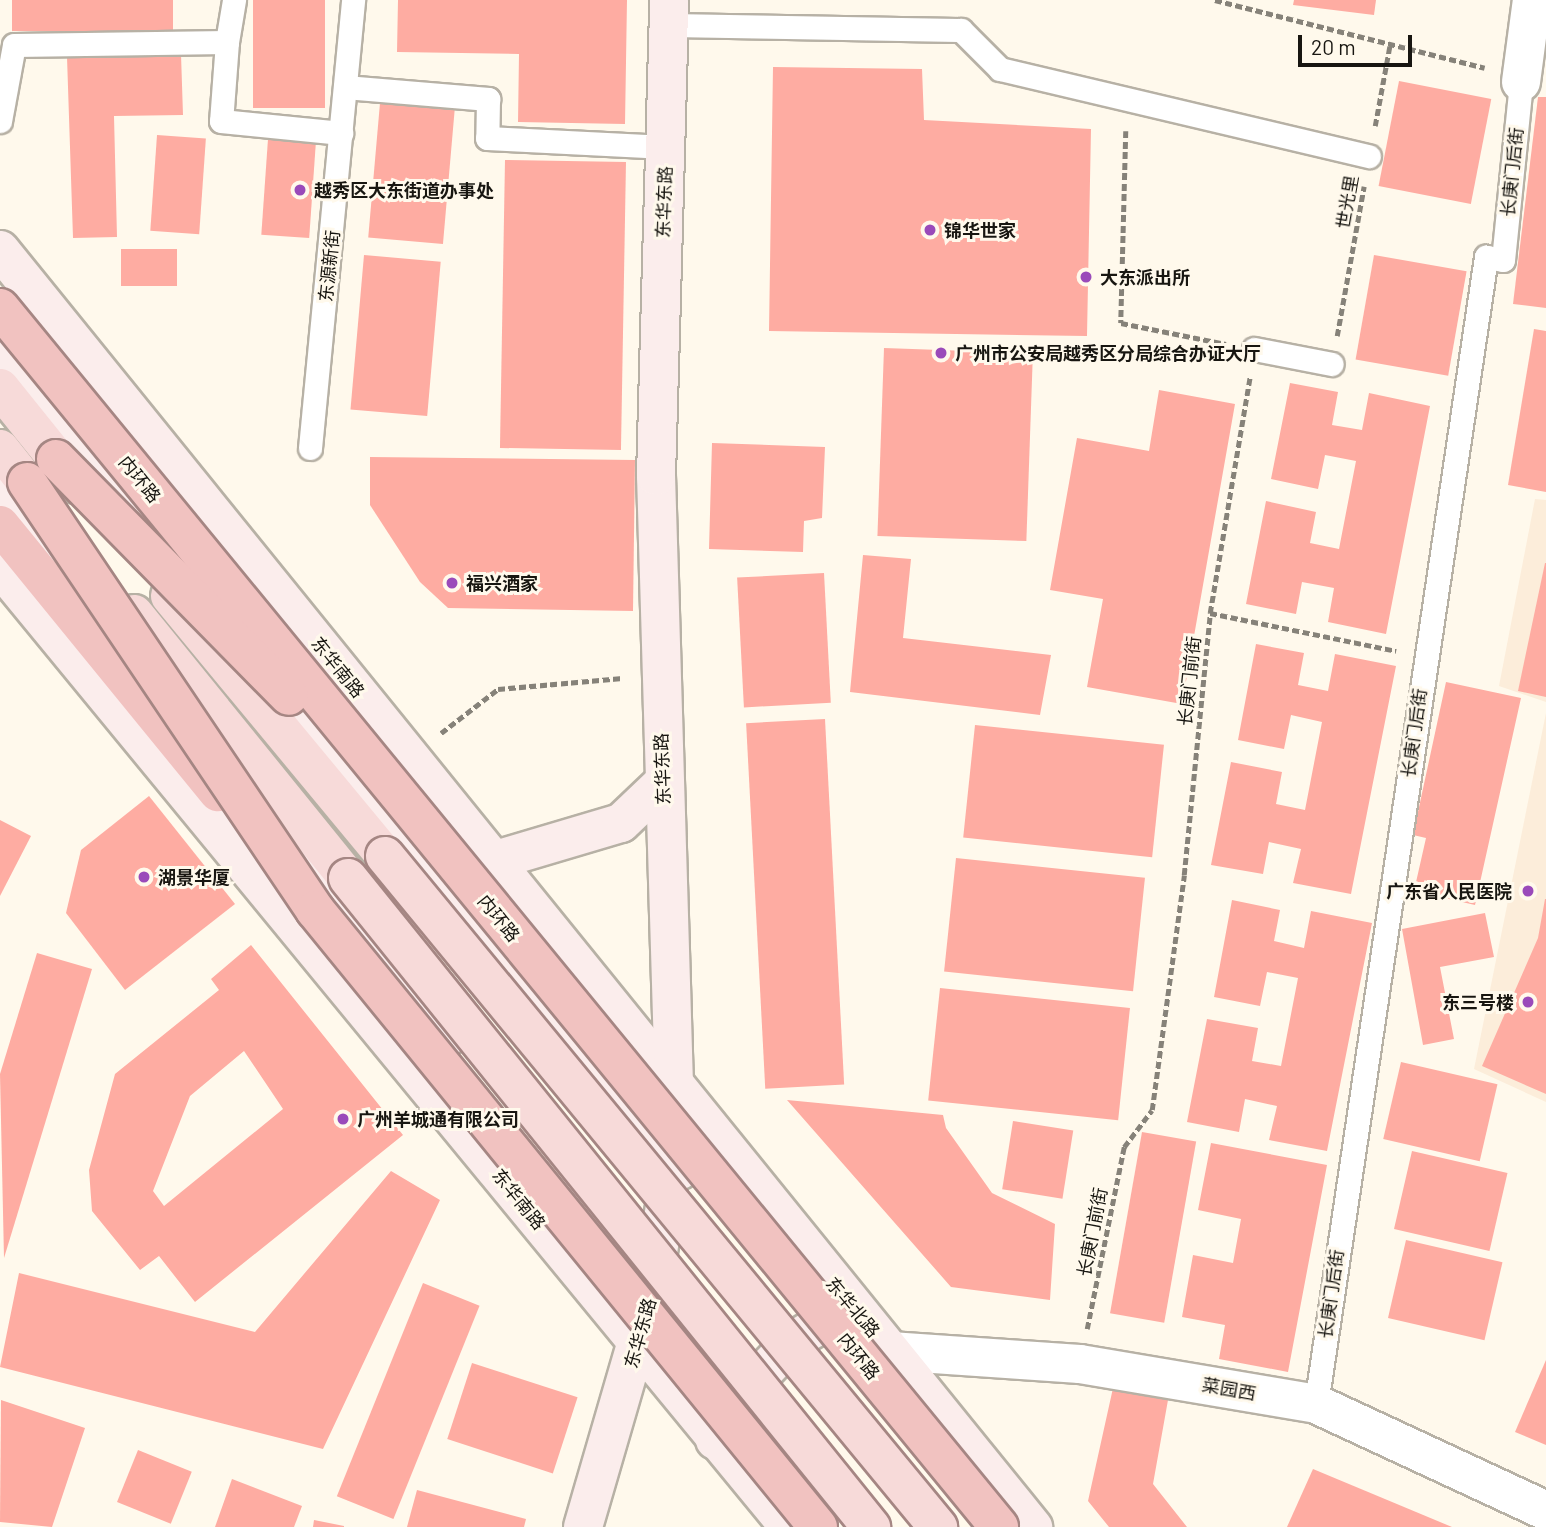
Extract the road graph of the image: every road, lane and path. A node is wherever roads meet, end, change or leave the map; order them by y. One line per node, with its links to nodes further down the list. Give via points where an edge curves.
1 (234, 0): 6 (lane)
2 (353, 0): 9 (lane, 东源新街)
3 (1215, 0): 7 (path)
4 (1532, 0): 8 (street)
5 (669, 13): 10 (lane, via 961,30 1000,69); 13 (street, 东华东路)
6 (227, 41): 11 (lane, via 14,45); 12 (lane, via 222,121)
7 (1390, 44): 8 (path, via 1473,63); 14 (path, 世光里)
8 (1521, 82): 28 (lane, 长庚门后街, via 1503,260 1486,257)
9 (345, 87): 12 (lane, 东源新街); 13 (lane, via 488,99 487,138)
10 (1127, 98): 14 (lane); 18 (path, via 1121,323)
11 (0, 121)
12 (341, 133): 21 (lane, 东源新街)
13 (666, 147): 29 (street, 东华东路, via 656,476)
14 (1369, 156): 19 (path, 世光里)
15 (0, 250): 31 (street, 东华南路)
16 (0, 308): 33 (highway, 内环路, bridge)
17 (0, 342): 36 (street)
18 (1254, 349): 19 (lane); 27 (path, 长庚门前街)
19 (1332, 364)
20 (0, 388): 23 (main road)
21 (310, 448)
22 (0, 450): 24 (main road)
23 (56, 459): 33 (highway, bridge); 50 (main road, bridge)
24 (13, 486): 30 (highway, bridge); 49 (main road, bridge)
25 (0, 525): 34 (highway, bridge)
26 (0, 567): 40 (street, 东华南路)
27 (1210, 613): 28 (path); 42 (path, 长庚门前街, via 1184,876 1152,1110 1124,1147)
28 (1425, 657): 43 (lane, 长庚门后街)
29 (659, 675): 31 (path, via 498,689); 32 (street, 东华东路)
30 (167, 691): 34 (highway, bridge); 38 (street)
31 (412, 756): 33 (street, 东华南路)
32 (663, 783): 33 (street, via 621,823); 35 (street, 东华东路)
33 (480, 867): 35 (street, 东华南路); 51 (highway, 内环路, bridge)
34 (315, 910): 48 (highway, bridge)
35 (674, 1085): 36 (street, 东华东路); 37 (street, 东华北路)
36 (671, 1165): 37 (street); 38 (street, 东华东路)
37 (785, 1224): 39 (street, 东华北路)
38 (653, 1286): 40 (street, 东华东路); 44 (street)
39 (856, 1311): 41 (street, 东华北路); 44 (street, via 839,1313 793,1341 751,1385)
40 (638, 1345): 44 (street); 46 (street, 东华东路)
41 (890, 1351): 42 (street, 菜园西); 52 (street, 东华北路)
42 (1080, 1364): 43 (street, 菜园西)
43 (1316, 1404): 45 (street, 菜园西)
44 (715, 1440): 47 (street)
45 (1546, 1511)
46 (583, 1527)
47 (789, 1527)
48 (818, 1527)
49 (871, 1527)
50 (937, 1527)
51 (999, 1527)
52 (1033, 1527)

